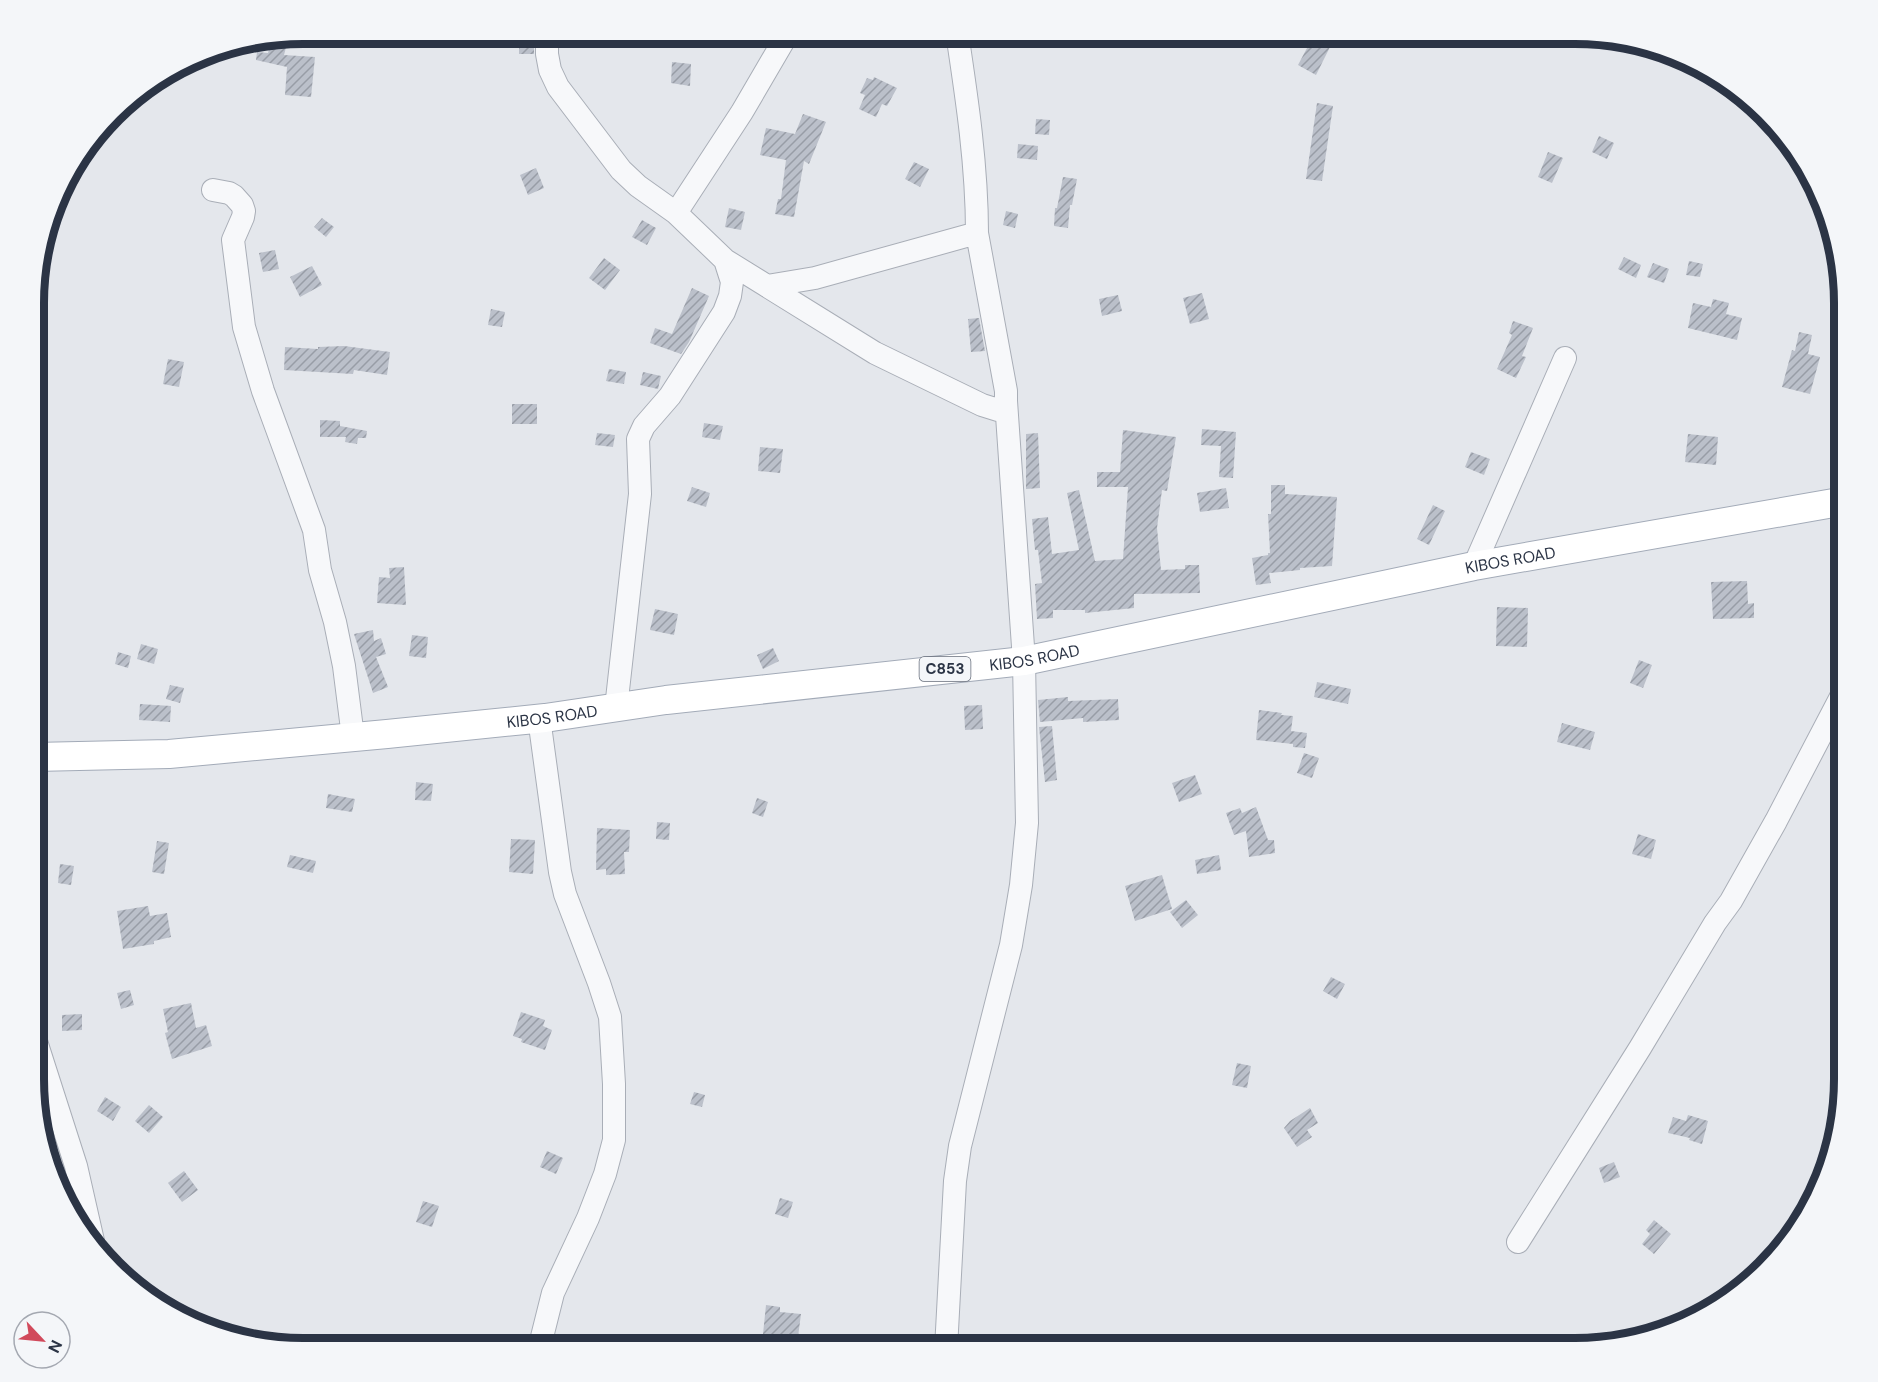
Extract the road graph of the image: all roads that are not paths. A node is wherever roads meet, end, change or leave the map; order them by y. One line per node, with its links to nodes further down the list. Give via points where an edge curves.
1 (547, 44): 5 (street, via 550,70 564,94 621,170)
2 (782, 44): 5 (street)
3 (959, 44): 6 (street, via 968,109)
4 (213, 189): 17 (street, via 234,196 244,211 233,240 244,327 314,530 344,666)
5 (676, 213): 7 (street)
6 (977, 233): 8 (street, via 815,278); 10 (street)
7 (725, 260): 8 (street); 14 (street, via 732,282 724,312 638,439 640,494)
8 (767, 286): 10 (street, via 875,353 982,405 998,410)
9 (1564, 358): 12 (street)
10 (1006, 401): 13 (street)
11 (1834, 503): 12 (main road, KIBOS ROAD / C853)
12 (1474, 566): 13 (main road, KIBOS ROAD / C853)
13 (1024, 661): 14 (main road, KIBOS ROAD / C853); 25 (street, via 1027,823 1021,885 1011,945 960,1146)
14 (616, 708): 16 (main road, KIBOS ROAD / C853)
15 (1834, 710): 23 (street, via 1731,901)
16 (539, 718): 17 (main road, KIBOS ROAD / C853); 24 (street, via 565,894 610,1017 615,1113 614,1140 605,1174 553,1293)
17 (353, 737): 18 (main road, KIBOS ROAD / C853, via 169,754)
18 (44, 757)
19 (44, 1067): 20 (street)
20 (55, 1103): 21 (street); 22 (street, via 76,1166)
21 (46, 1116)
22 (90, 1227)
23 (1518, 1242)
24 (541, 1339)
25 (947, 1339)

